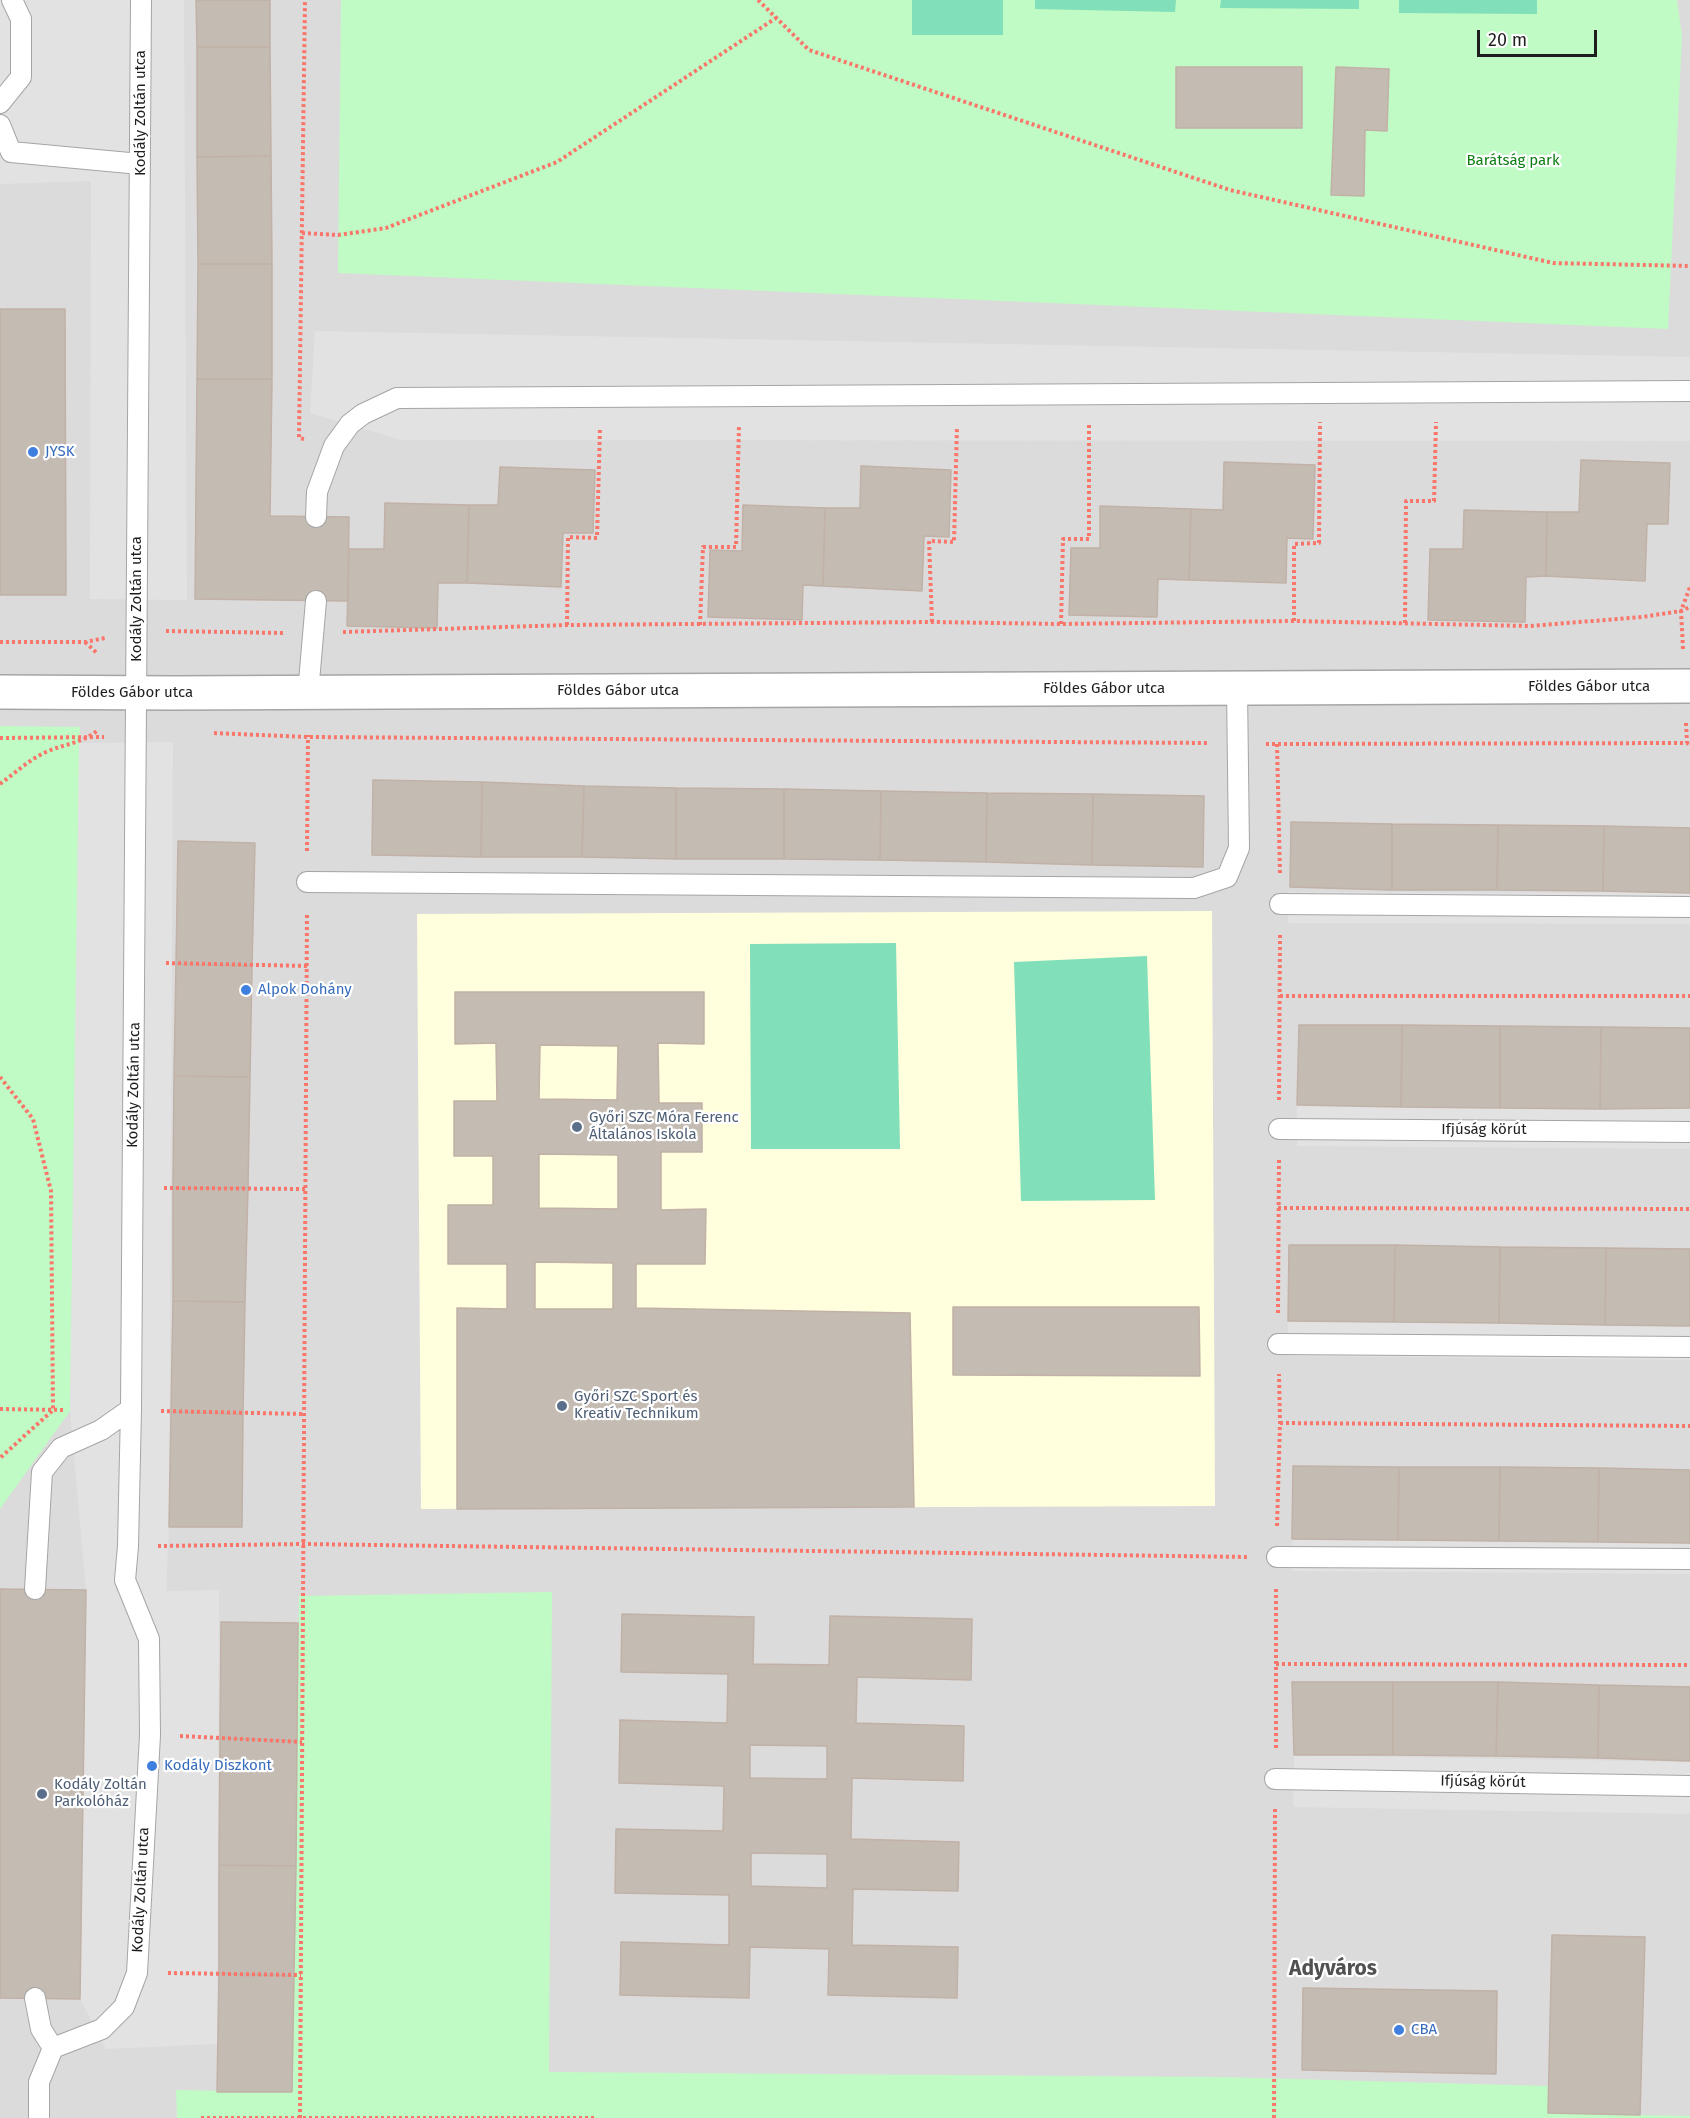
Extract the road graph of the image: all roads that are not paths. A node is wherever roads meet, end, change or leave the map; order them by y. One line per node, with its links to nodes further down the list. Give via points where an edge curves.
1 (12, 0): 3 (lane, via 21,20 21,77)
2 (141, 0): 5 (lane, Kodály Zoltán utca)
3 (0, 103)
4 (0, 124): 5 (lane, via 11,152)
5 (140, 164): 12 (lane, Kodály Zoltán utca)
6 (1690, 391): 7 (lane, via 397,398 363,414 334,446 317,492)
7 (316, 517)
8 (316, 600): 13 (lane)
9 (1690, 686): 10 (street, Földes Gábor utca)
10 (1237, 688): 13 (street, Földes Gábor utca); 14 (lane, via 1239,848 1227,877 1194,888)
11 (0, 692): 12 (street, Földes Gábor utca)
12 (137, 693): 13 (street, Földes Gábor utca); 21 (lane, Kodály Zoltán utca)
13 (308, 693)
14 (307, 882)
15 (1280, 904): 16 (lane)
16 (1690, 906)
17 (1279, 1129): 18 (lane, Ifjúság körút)
18 (1690, 1132)
19 (1278, 1344): 20 (lane)
20 (1690, 1347)
21 (131, 1409): 24 (lane, via 101,1430 61,1448 42,1472); 28 (lane, Kodály Zoltán utca, via 125,1580 149,1639 150,1735 137,1973 124,2007 102,2029)
22 (1277, 1557): 23 (lane)
23 (1690, 1559)
24 (35, 1589)
25 (1275, 1779): 26 (lane, Ifjúság körút)
26 (1690, 1786)
27 (34, 1998): 28 (lane, via 41,2029)
28 (53, 2048): 29 (lane, via 39,2082)
29 (39, 2118)

